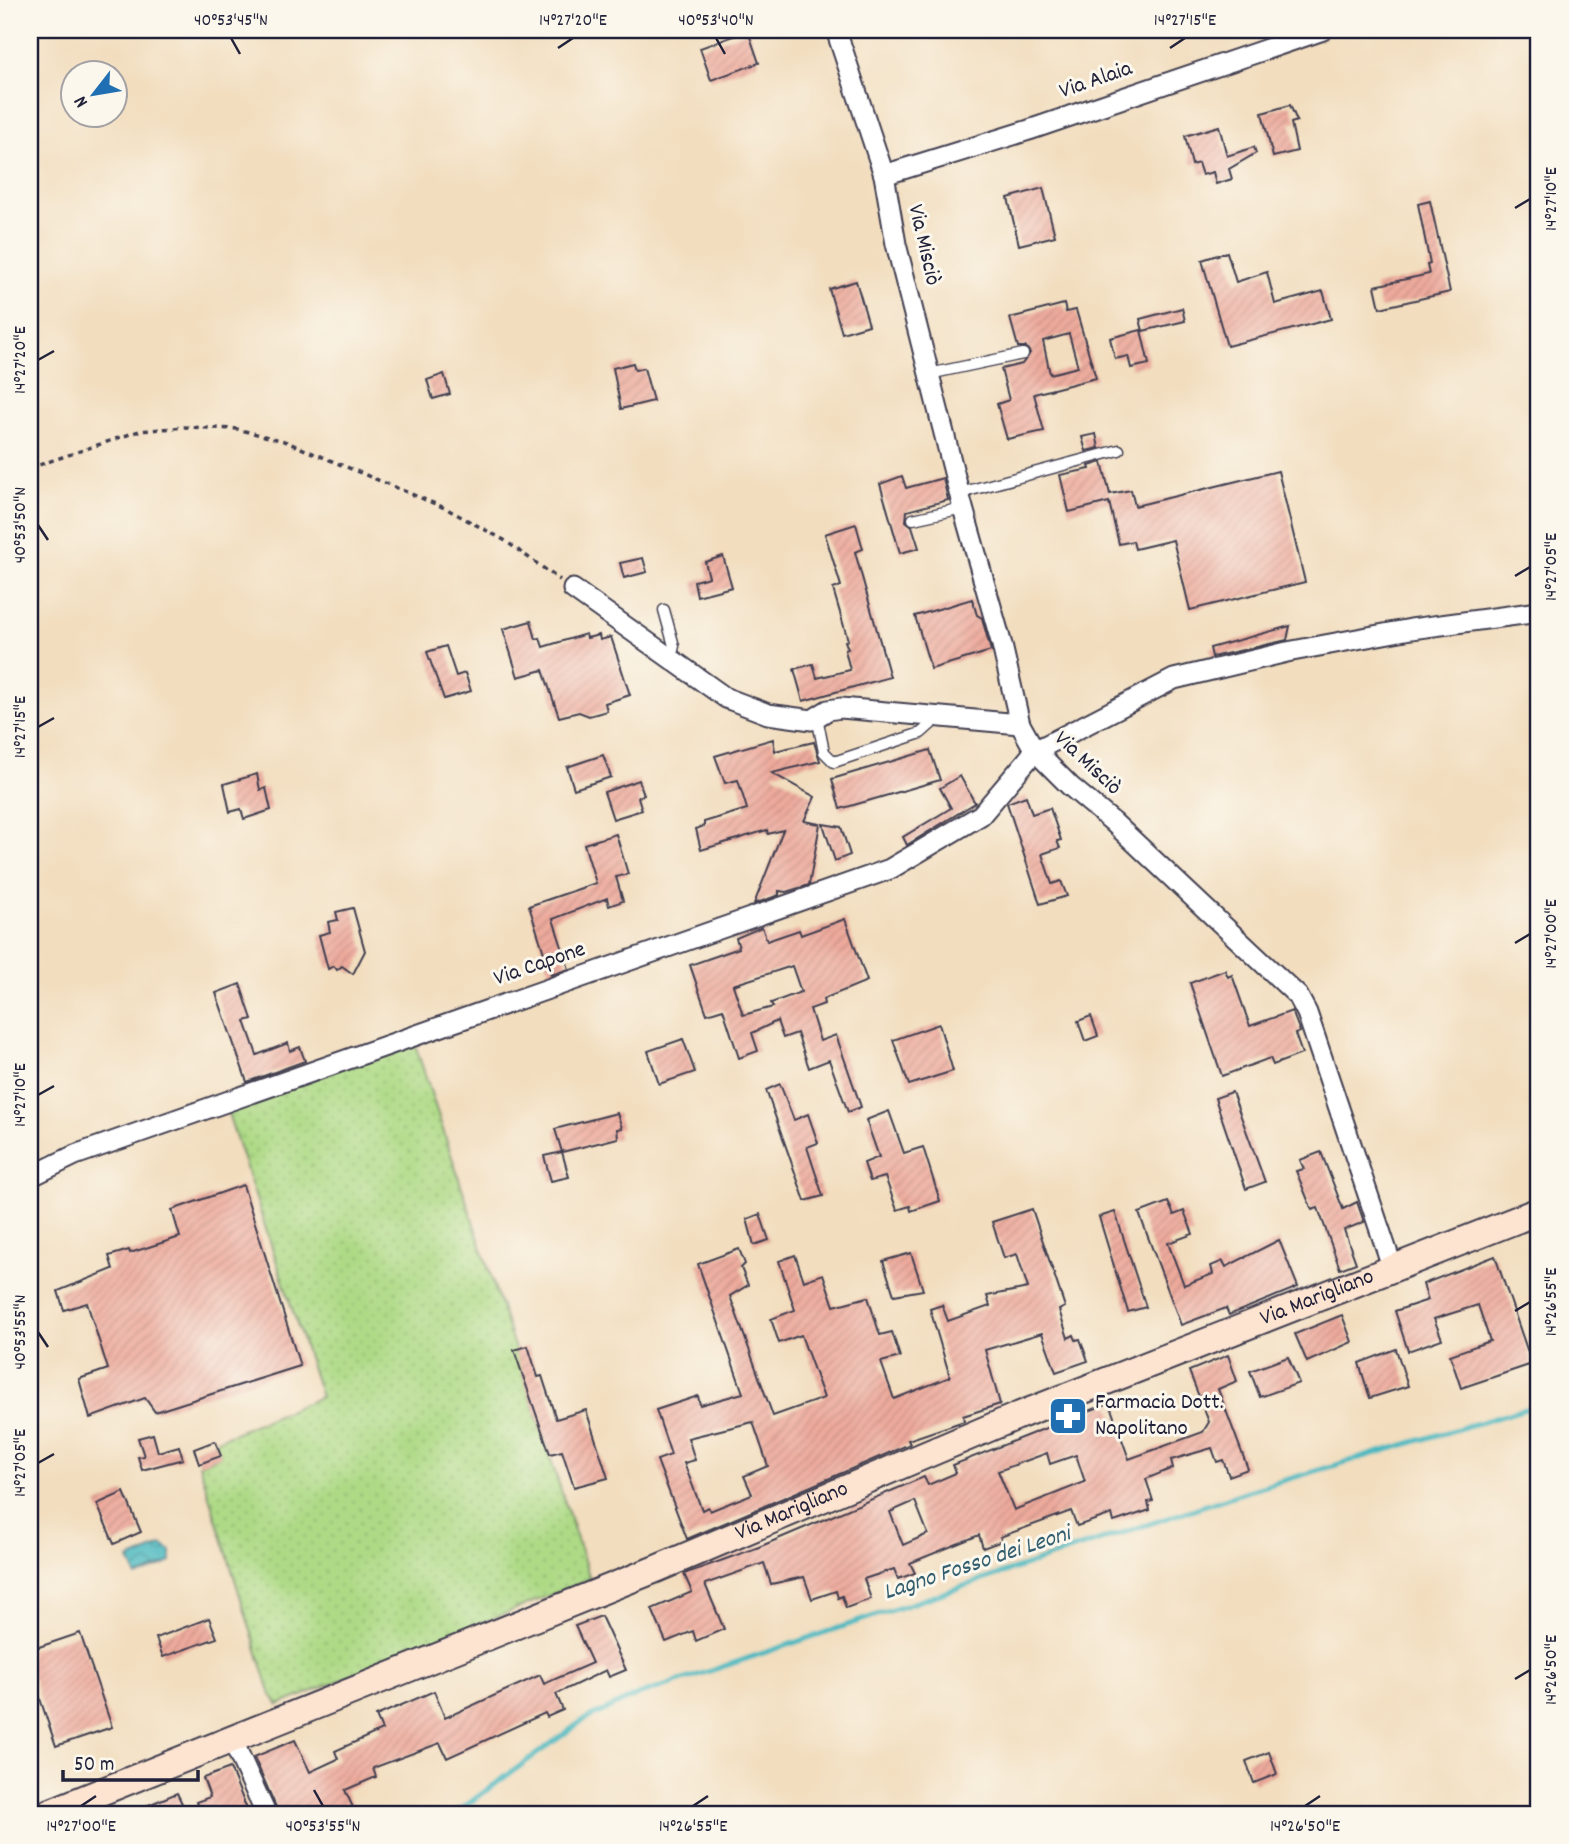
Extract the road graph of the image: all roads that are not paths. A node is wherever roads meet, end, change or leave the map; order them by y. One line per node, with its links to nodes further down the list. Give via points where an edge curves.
1 (835, 30): 3 (street, Via Misciò)
2 (1323, 30): 3 (street, Via Alaia)
3 (884, 175): 5 (street, Via Misciò)
4 (1023, 354): 5 (lane)
5 (929, 374): 7 (street, Via Misciò)
6 (1119, 450): 7 (lane)
7 (961, 501): 8 (lane); 15 (street, Via Misciò)
8 (914, 519)
9 (573, 589): 12 (street)
10 (664, 610): 12 (lane, via 674,646)
11 (1539, 612): 16 (street, via 1411,629 1184,676 1124,702)
12 (671, 659): 13 (street, via 726,698 768,714 804,721)
13 (817, 717): 14 (street, via 828,709 841,708); 14 (lane, via 824,752 834,762 921,733)
14 (939, 717): 15 (street)
15 (1020, 724): 16 (street, Via Misciò)
16 (1035, 751): 17 (street, Via Capone, via 981,815 890,869 75,1155); 19 (street, Via Misciò, via 1298,996)
17 (30, 1177)
18 (1539, 1211): 19 (street, Via Marigliano)
19 (1393, 1269): 20 (street, Via Marigliano, via 1020,1415 656,1569)
20 (232, 1739): 21 (street, Via Marigliano, via 104,1795); 22 (street)
21 (46, 1814)
22 (266, 1814)

